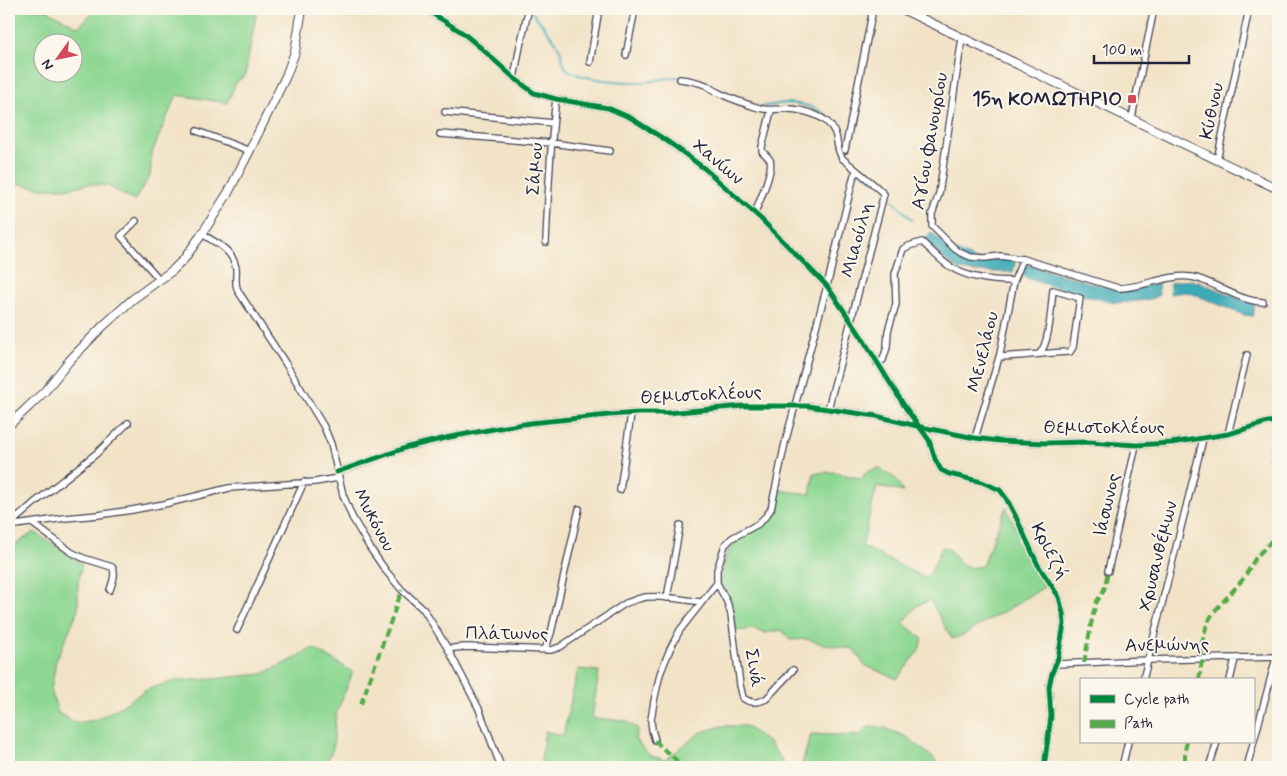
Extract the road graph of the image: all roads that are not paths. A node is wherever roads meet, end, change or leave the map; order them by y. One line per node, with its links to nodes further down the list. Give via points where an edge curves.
1 (302, 9): 25 (street, via 295,52)
2 (425, 9): 13 (street, Χανίων, via 463,33)
3 (599, 9): 12 (street)
4 (635, 9): 11 (street)
5 (873, 9): 23 (street)
6 (902, 9): 10 (street)
7 (1154, 9): 18 (street)
8 (1249, 9): 26 (street, Κύθνου)
9 (528, 12): 13 (street)
10 (962, 38): 18 (street); 33 (street, Αγίου Φανουρίου, via 942,180 932,214 932,226 955,249 971,257 1000,256)
11 (626, 55)
12 (590, 62)
13 (514, 78): 15 (street, Χανίων, via 534,93)
14 (680, 79): 16 (street, via 698,83 760,109)
15 (556, 99): 19 (street, Σάμου); 29 (street, Χανίων, via 608,108 631,118 705,169)
16 (771, 110): 27 (street, via 806,112 826,121 836,135 839,154); 29 (street, via 762,151 771,161 771,166)
17 (445, 112): 19 (street)
18 (1132, 119): 26 (street)
19 (553, 123): 22 (street, Σάμου)
20 (197, 131): 25 (street)
21 (440, 134): 22 (street)
22 (552, 143): 24 (street); 32 (street, Σάμου)
23 (845, 150)
24 (610, 151)
25 (250, 152): 31 (street)
26 (1217, 160): 28 (street)
27 (857, 171): 36 (street); 38 (street, Μιαούλη, via 884,194)
28 (1278, 189)
29 (754, 213): 36 (street, Χανίων)
30 (136, 221): 34 (street, via 121,236)
31 (202, 234): 34 (street, via 184,259); 54 (street, Μυκόνου, via 231,256 236,268 236,287 324,427)
32 (546, 242)
33 (1022, 261): 35 (street, Μενελάου); 37 (street, Αγίου Φανουρίου, via 1118,288 1192,277 1251,301)
34 (160, 280): 48 (street, via 103,326 45,391)
35 (1014, 282): 41 (street, Μενελάου); 42 (street, via 958,271 922,242 903,249 896,274 896,304 887,347 883,360)
36 (827, 286): 38 (street, Χανίων); 43 (street)
37 (1263, 302)
38 (850, 321): 42 (street, Χανίων); 44 (street, Μιαούλη)
39 (1039, 354): 39 (street, via 1072,351 1080,298 1053,290 1047,338); 41 (street)
40 (1247, 355): 50 (street)
41 (1000, 357): 51 (street, Μενελάου)
42 (877, 363): 49 (street, Χανίων)
43 (795, 406): 44 (street, Θεμιστοκλέους); 45 (street, Θεμιστοκλέους, via 743,406); 62 (street, via 771,509 758,524 725,545)
44 (828, 409): 49 (street, Θεμιστοκλέους)
45 (631, 414): 54 (street, Θεμιστοκλέους, via 530,424 450,437 391,452); 56 (street)
46 (1278, 421): 50 (street, Θεμιστοκλέους)
47 (128, 423): 60 (street)
48 (9, 424)
49 (921, 427): 51 (street, Θεμιστοκλέους); 74 (street, Κριεζή, via 941,470 982,482 1000,490 1006,498 1038,565 1059,597 1064,613)
50 (1228, 434): 52 (street, Θεμιστοκλέους)
51 (975, 438): 53 (street, Θεμιστοκλέους)
52 (1202, 439): 53 (street, Θεμιστοκλέους); 73 (street, Χρυσανθέμων)
53 (1136, 445): 61 (street, Ιάσωνος)
54 (338, 475): 55 (street, Θεμιστοκλέους); 69 (street, Μυκόνου, via 342,495 352,517 378,560 402,590 424,610)
55 (304, 482): 58 (street, Θεμιστοκλέους, via 229,488 132,510); 66 (street)
56 (620, 490)
57 (579, 509): 67 (street)
58 (32, 523): 60 (street, Θεμιστοκλέους); 63 (street, via 71,552 112,567 115,574)
59 (680, 525): 64 (street)
60 (10, 526)
61 (1108, 571)
62 (716, 583): 65 (street); 75 (street, Σινά, via 731,614 743,698 751,702 761,701)
63 (110, 590)
64 (667, 598): 65 (street, Πλάτωνος); 68 (street, Πλάτωνος, via 646,597 626,603)
65 (701, 602): 78 (street, via 680,630 660,674 651,720)
66 (237, 630)
67 (551, 633): 68 (street, via 554,644); 70 (street)
68 (560, 647): 70 (street, Πλάτωνος)
69 (448, 649): 70 (street, Πλάτωνος); 84 (street, Μυκόνου, via 479,709)
70 (545, 650)
71 (1277, 658): 72 (street, Ανεμώνης); 79 (street)
72 (1235, 659): 73 (street, Ανεμώνης); 77 (street)
73 (1148, 660): 74 (street, Ανεμώνης); 76 (street, Χρυσανθέμων)
74 (1056, 664): 85 (street, Κριεζή, via 1049,687 1051,716)
75 (793, 670)
76 (1144, 678)
77 (1230, 678)
78 (655, 740)
79 (1254, 742)
80 (1128, 744): 86 (street)
81 (1216, 744): 87 (street)
82 (1253, 744): 88 (street)
83 (1278, 755): 89 (street)
84 (500, 767)
85 (1044, 767)
86 (1122, 767)
87 (1209, 767)
88 (1247, 767)
89 (1275, 767)

